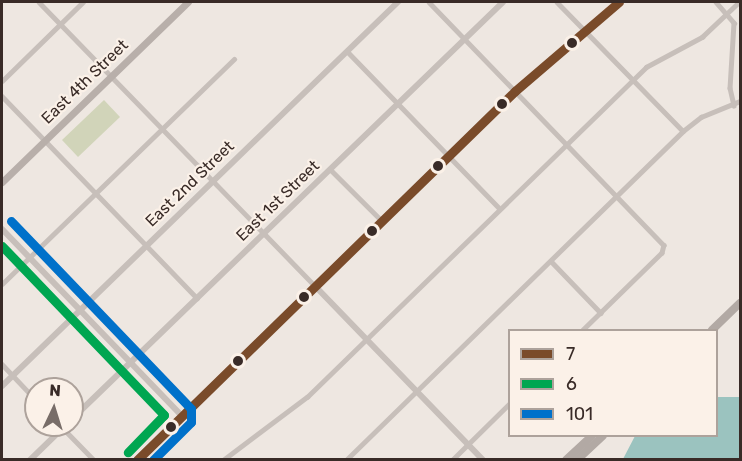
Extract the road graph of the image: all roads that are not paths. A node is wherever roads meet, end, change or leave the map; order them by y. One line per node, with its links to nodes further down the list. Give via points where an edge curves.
1 (39, 2): 12 (street)
2 (83, 2): 12 (street)
3 (188, 2): 17 (main road, East 4th Street)
4 (398, 2): 15 (street, East 2nd Street)
5 (429, 2): 14 (street)
6 (503, 2): 14 (street, East 1st Street)
7 (557, 2): 13 (street)
8 (619, 2): 13 (street)
9 (716, 2): 11 (street)
10 (739, 2): 11 (street)
11 (727, 13): 18 (street, via 702,36 654,61); 24 (street, via 735,24 730,87)
12 (61, 24): 17 (street); 19 (street)
13 (583, 28): 18 (street); 20 (street)
14 (465, 39): 20 (street); 23 (street, East 1st Street)
15 (347, 51): 23 (street); 31 (street, East 2nd Street)
16 (234, 59): 25 (street)
17 (111, 75): 25 (street); 27 (main road, East 4th Street)
18 (633, 79): 26 (street); 28 (street)
19 (2, 81)
20 (515, 91): 28 (street); 29 (street)
21 (2, 96): 27 (street)
22 (741, 101): 24 (street)
23 (398, 103): 29 (street); 30 (street, East 1st Street)
24 (734, 106): 26 (street, via 704,116)
25 (162, 128): 31 (street); 33 (street)
26 (683, 131): 34 (street)
27 (45, 140): 32 (main road, East 4th Street); 33 (street)
28 (566, 144): 34 (street); 35 (street)
29 (448, 156): 35 (street); 36 (street)
30 (330, 169): 36 (street); 38 (street, East 1st Street)
31 (213, 181): 38 (street); 39 (street, East 2nd Street)
32 (2, 182)
33 (96, 193): 39 (street); 40 (street)
34 (617, 196): 41 (street); 47 (street, via 664,249)
35 (499, 208): 50 (street)
36 (382, 221): 43 (street)
37 (2, 230): 40 (street)
38 (264, 233): 43 (street); 44 (street, East 1st Street)
39 (146, 246): 44 (street); 46 (street, East 2nd Street)
40 (29, 258): 42 (street); 46 (street)
41 (551, 261): 47 (street); 56 (street)
42 (2, 284)
43 (315, 286): 50 (street); 59 (street)
44 (197, 298): 51 (street, East 1st Street)
45 (741, 303): 49 (highway)
46 (80, 310): 51 (street); 53 (street, East 2nd Street)
47 (601, 313): 48 (street)
48 (584, 329)
49 (713, 329)
50 (364, 338): 56 (street); 68 (street, via 308,397)
51 (130, 363): 58 (street, East 1st Street); 59 (street)
52 (2, 364): 53 (street)
53 (13, 376): 54 (street, East 2nd Street); 55 (street)
54 (2, 386)
55 (24, 387)
56 (416, 391): 64 (street); 69 (street)
57 (508, 405): 64 (street)
58 (84, 407)
59 (181, 415): 67 (street)
60 (52, 437): 65 (street)
61 (73, 437): 66 (street)
62 (590, 437): 72 (highway)
63 (601, 437): 73 (highway)
64 (468, 443): 70 (street); 71 (street)
65 (30, 459)
66 (94, 459)
67 (136, 459)
68 (222, 459)
69 (346, 459)
70 (452, 459)
71 (483, 459)
72 (566, 459)
73 (577, 459)

